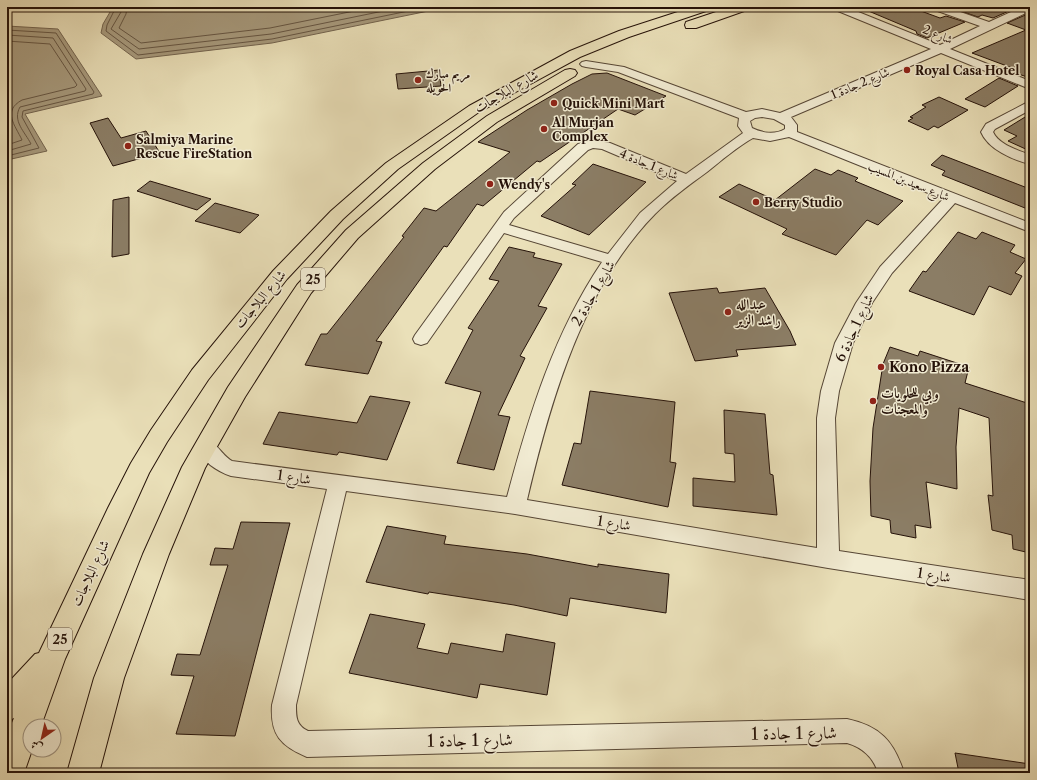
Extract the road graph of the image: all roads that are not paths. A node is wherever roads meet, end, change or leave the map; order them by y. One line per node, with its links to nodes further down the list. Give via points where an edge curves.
1 (705, 7): 29 (main road, شارع البلاجات / 25, via 624,34 575,54 474,109 392,166 342,210 251,309 200,374 159,436 120,508)
2 (743, 7): 9 (main road, شارع البلاجات / 25, via 636,43)
3 (837, 7): 7 (street, شارع 2)
4 (936, 7): 6 (street)
5 (1030, 7): 6 (street, شارع 2 جادة 1)
6 (990, 26): 7 (street, شارع 2 جادة 1)
7 (940, 49): 11 (street, شارع 2); 14 (street, شارع 2 جادة 1)
8 (612, 56): 10 (street)
9 (586, 64): 10 (street); 24 (main road, شارع البلاجات / 25, via 492,119 429,166 352,234 304,289 236,393)
10 (620, 69): 13 (street)
11 (1030, 86)
12 (1030, 105): 17 (street, via 990,127 987,132 988,137 995,143)
13 (747, 117): 14 (street, via 762,113); 15 (street, via 743,123)
14 (780, 117): 16 (street, via 791,125)
15 (752, 133): 16 (street, via 772,137); 18 (street, شارع 1 جادة 2, via 716,156)
16 (789, 133): 19 (street, شارع سعيد بن المسيب)
17 (1030, 160)
18 (687, 180): 20 (street, شارع 1 جادة 4, via 604,146 592,144 583,147 515,209); 22 (street, شارع 1 جادة 2, via 655,205)
19 (952, 198): 21 (street, شارع سعيد بن المسيب); 27 (street, شارع 1 جادة 6, via 874,286 842,349 826,418)
20 (501, 227): 22 (street); 23 (street, شارع 1 جادة 4)
21 (1030, 228)
22 (611, 260): 26 (street, شارع 1 جادة 2, via 587,298 567,340 530,443)
23 (422, 339)
24 (205, 447): 25 (street, شارع 1, via 223,465 231,468); 31 (main road, شارع البلاجات / 25, via 156,554 109,678)
25 (338, 483): 26 (street, شارع 1); 35 (street, شارع 1 جادة 1, via 284,705 285,725 297,741 307,744 847,732 856,733 873,742 886,757)
26 (514, 506): 27 (street, شارع 1)
27 (828, 559): 28 (street, شارع 1)
28 (1030, 590)
29 (51, 658): 30 (main road); 32 (main road, شارع البلاجات / 25)
30 (7, 706)
31 (92, 741): 33 (main road, شارع البلاجات / 25); 34 (main road)
32 (8, 773)
33 (83, 773)
34 (99, 773)
35 (891, 773)

